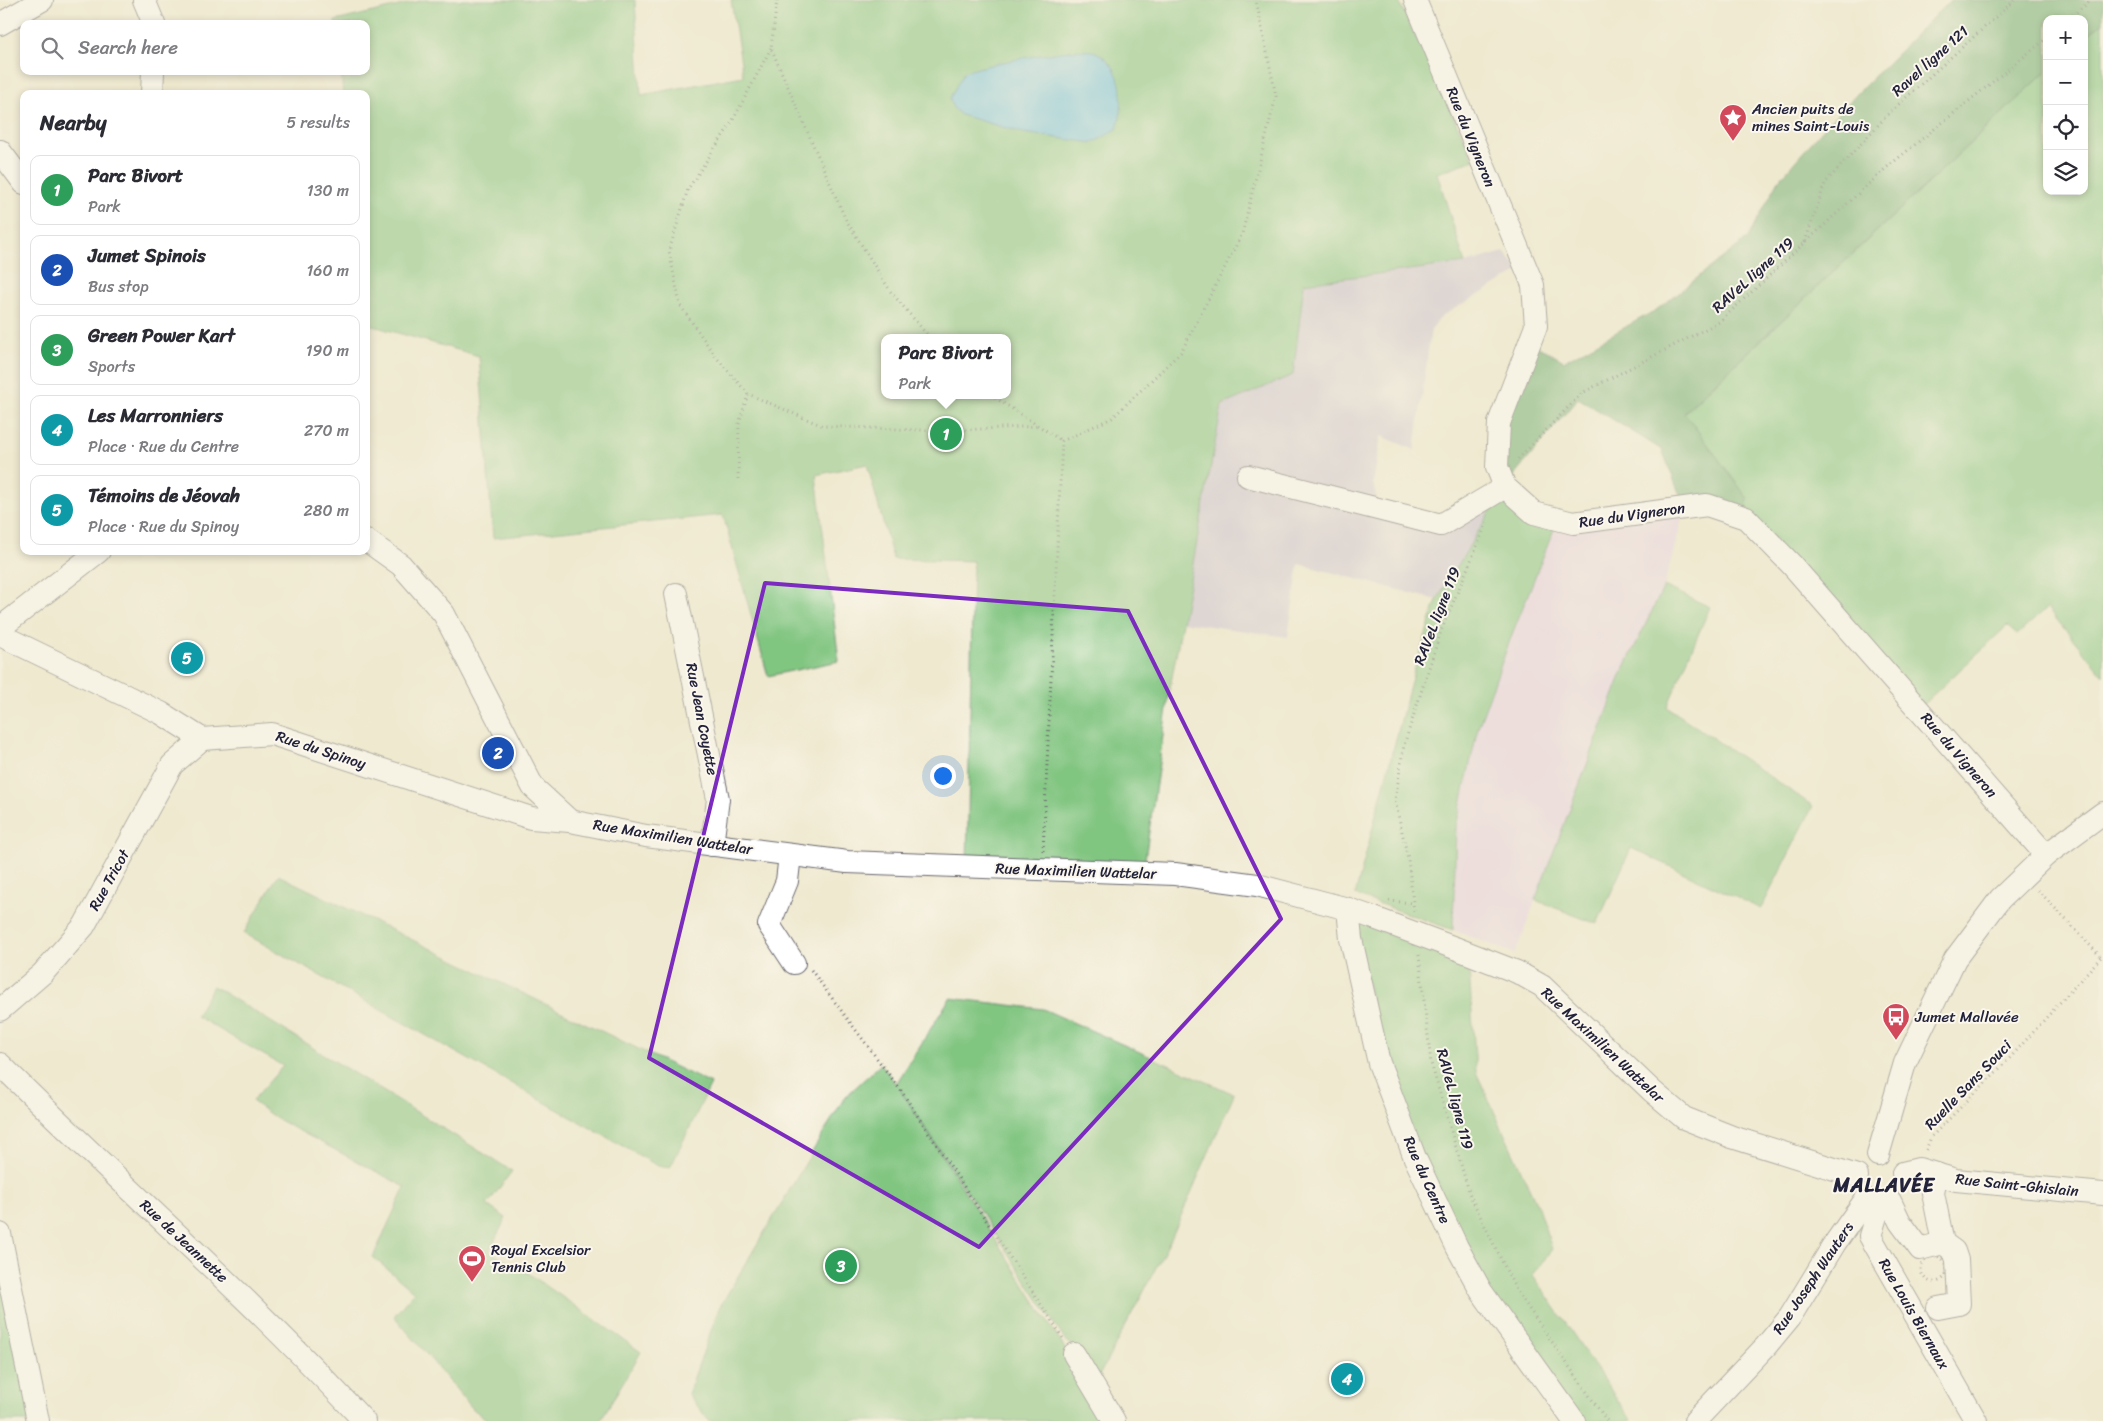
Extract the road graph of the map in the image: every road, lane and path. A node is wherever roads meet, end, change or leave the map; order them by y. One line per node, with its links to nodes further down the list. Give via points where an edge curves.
1 (42, 0): 10 (street)
2 (144, 0): 9 (street)
3 (777, 0): 12 (path)
4 (1256, 0): 22 (path, via 1276,96 1242,234 1181,352 1112,418)
5 (1415, 0): 25 (street, Rue du Vigneron, via 1533,285 1536,326 1499,424 1497,467)
6 (2015, 0): 17 (path, Ravel ligne 121, via 1890,112 1825,183)
7 (2091, 0): 8 (path)
8 (2074, 15)
9 (152, 20)
10 (0, 24)
11 (2043, 41): 17 (path, RAVeL ligne 119, via 1886,168)
12 (771, 48): 18 (path, via 846,220 892,292); 19 (path, via 732,122 688,189 669,251 680,305 716,357)
13 (153, 75): 14 (street)
14 (152, 90)
15 (0, 151): 16 (street)
16 (20, 178)
17 (1805, 243): 25 (path, RAVeL ligne 119, via 1719,322 1582,393 1511,466)
18 (927, 334)
19 (748, 394): 21 (path, via 823,426 945,431); 24 (path, via 739,424)
20 (997, 399): 21 (path)
21 (1038, 426): 22 (path)
22 (1062, 441): 38 (path)
23 (1248, 476): 25 (street, via 1440,525)
24 (738, 479)
25 (1505, 488): 37 (street, Rue du Vigneron, via 1534,513 1573,523 1707,505 1746,518 1791,564)
26 (1489, 518): 41 (path, RAVeL ligne 119, via 1442,631 1404,745 1395,800 1408,859)
27 (370, 543): 34 (street, via 401,565 444,614 533,787)
28 (94, 555): 30 (street)
29 (676, 594): 35 (street, Rue Jean Coyette, via 718,799)
30 (0, 628)
31 (0, 635): 32 (street, via 161,713)
32 (202, 739): 34 (street, Rue du Spinoy, via 272,734 531,818); 45 (street, Rue Tricot, via 172,765 84,926 43,974)
33 (2103, 813): 37 (street)
34 (570, 821): 35 (street, Rue Maximilien Wattelar)
35 (712, 845): 36 (street, Rue Maximilien Wattelar)
36 (790, 855): 38 (street, Rue Maximilien Wattelar, via 847,862); 44 (street, via 787,881 769,925)
37 (2046, 855): 39 (street)
38 (1043, 870): 40 (street, Rue Maximilien Wattelar, via 1175,874 1257,885)
39 (2026, 875): 43 (path); 47 (street, via 2000,899 1955,959 1905,1062)
40 (1348, 909): 49 (street, Rue Maximilien Wattelar, bridge, via 1517,972 1542,986 1684,1118 1732,1138); 59 (street, Rue du Centre, via 1351,939 1379,1064 1415,1158 1481,1291)
41 (1414, 913)
42 (1418, 950): 60 (path, RAVeL ligne 119, via 1431,1063 1470,1195 1516,1290)
43 (2102, 956): 48 (path, Ruelle Sans Souci, via 2008,1060 1931,1137)
44 (794, 963): 55 (path, via 804,960 902,1092)
45 (0, 1010)
46 (0, 1064): 57 (street, Rue de Jeannette, via 240,1294)
47 (1878, 1155): 48 (street); 49 (street, via 1867,1159)
48 (1920, 1172): 50 (street, Rue Saint-Ghislain, via 1956,1180); 51 (street, Rue Joseph Wauters, via 1904,1182 1900,1193); 53 (street, via 1933,1193)
49 (1857, 1176): 51 (street, via 1858,1188)
50 (2103, 1194)
51 (1879, 1201): 53 (street, via 1920,1249); 61 (street, Rue Joseph Wauters, via 1835,1243 1790,1317); 62 (street, Rue Louis Biernaux, via 1870,1236)
52 (0, 1234): 56 (street)
53 (1936, 1250): 53 (path, via 1922,1263 1921,1272 1926,1279 1937,1282 1946,1273 1946,1264); 54 (street, via 1954,1251 1958,1260 1959,1304)
54 (1938, 1308)
55 (1074, 1354): 58 (street)
56 (38, 1421)
57 (364, 1421)
58 (1114, 1421)
59 (1574, 1421)
60 (1607, 1421)
61 (1695, 1421)
62 (1976, 1421)

